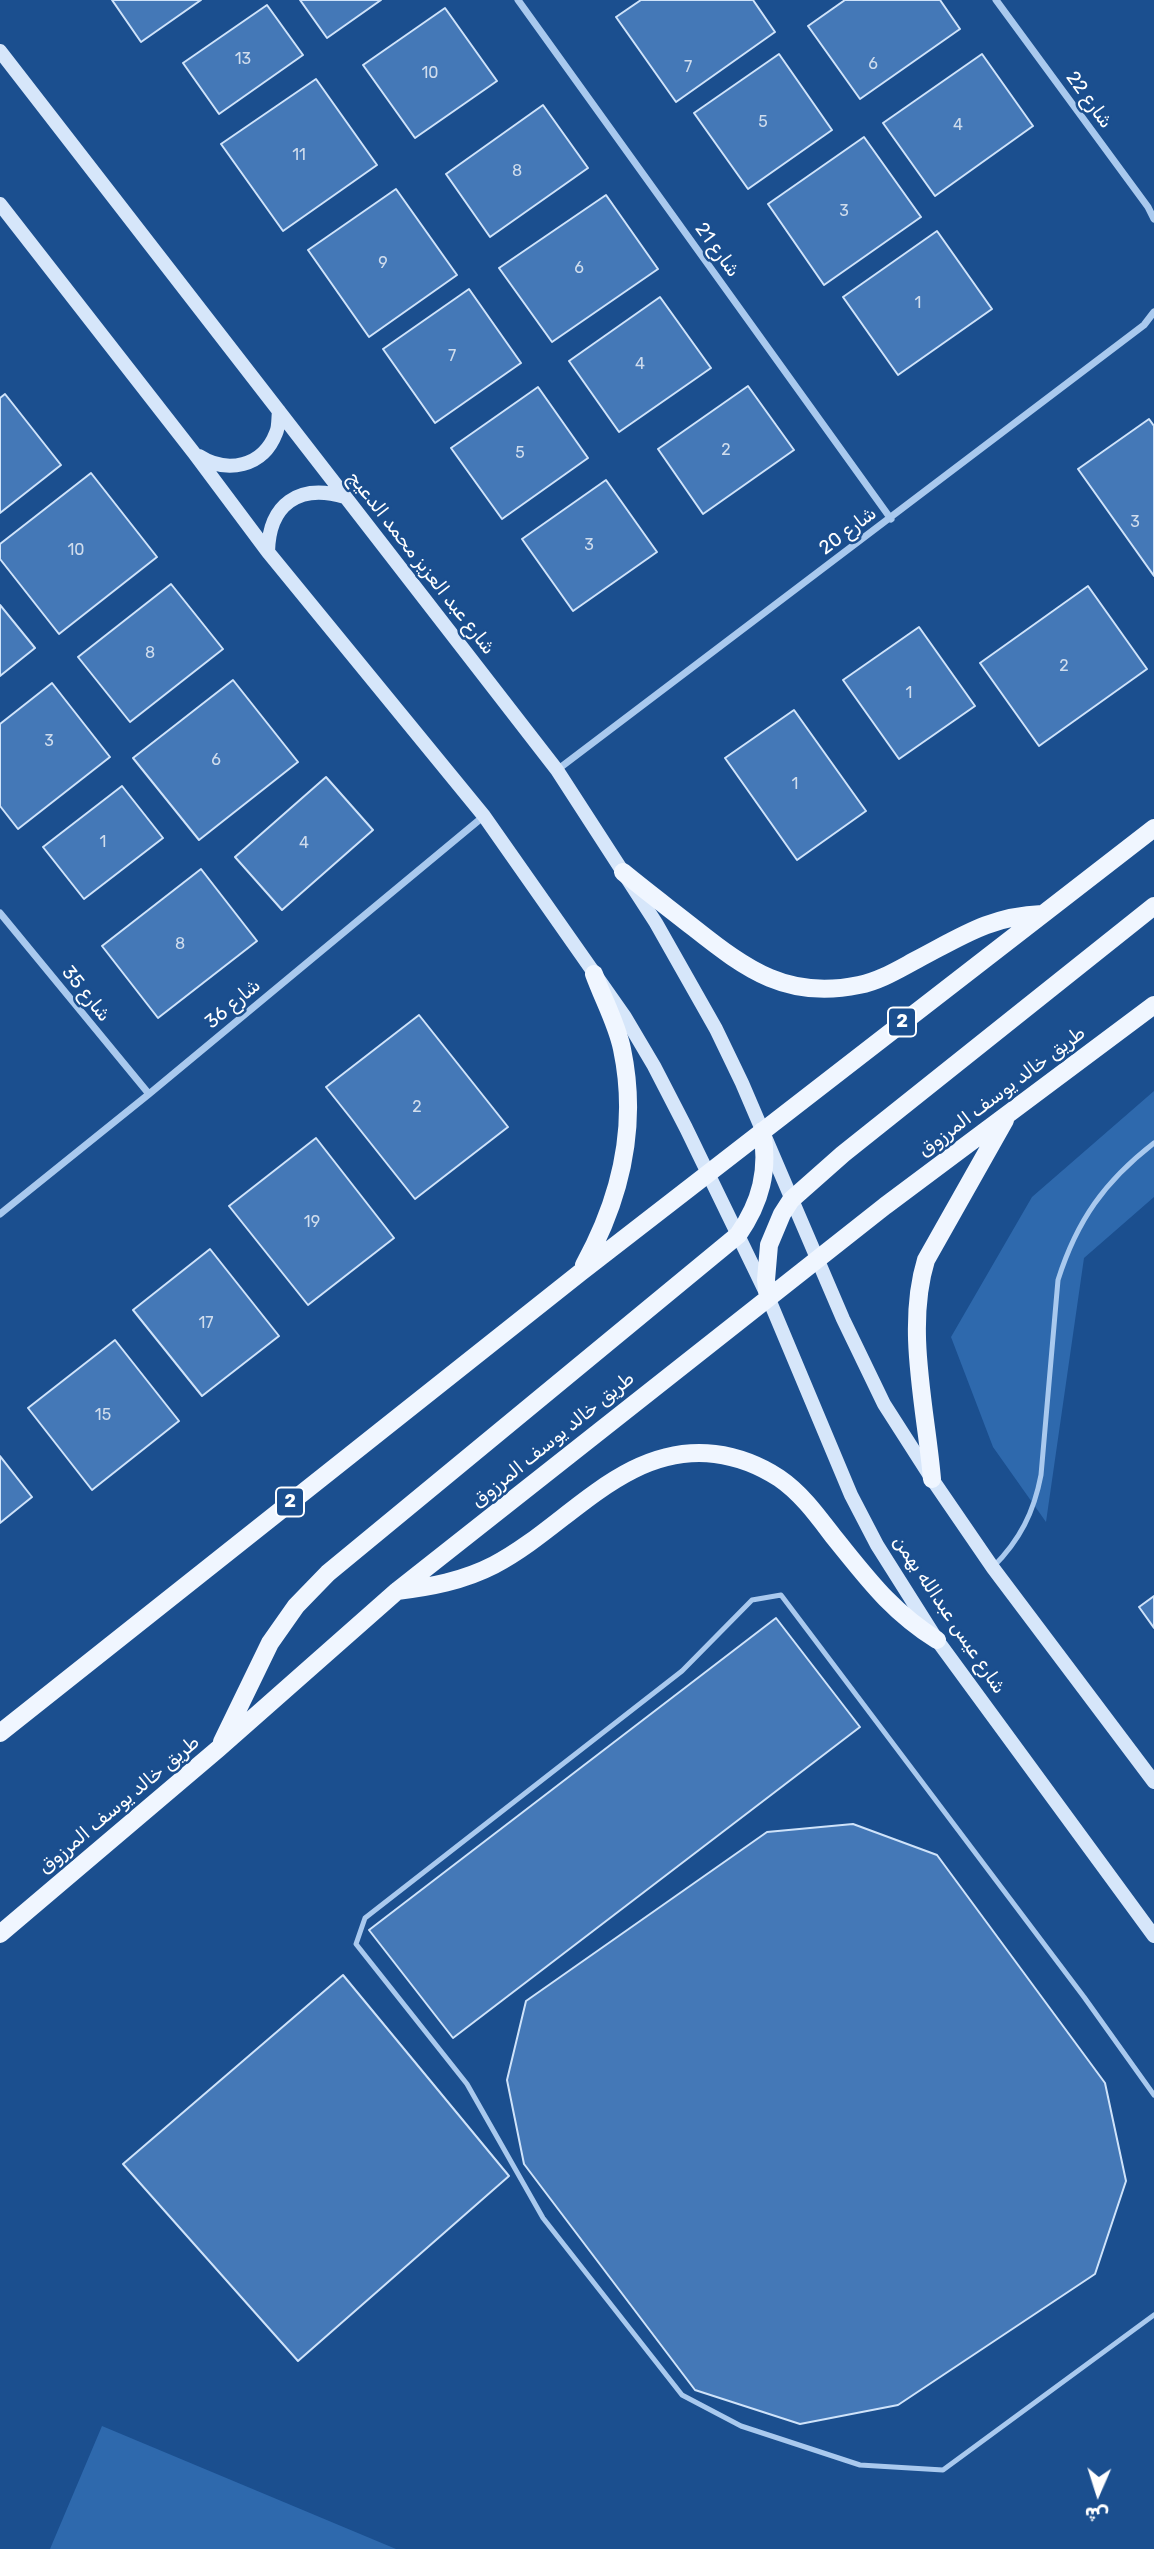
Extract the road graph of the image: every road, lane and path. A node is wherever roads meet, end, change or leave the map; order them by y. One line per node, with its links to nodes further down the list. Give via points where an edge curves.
1 (517, 0): 10 (street, شارع 21)
2 (996, 0): 5 (street, شارع 22)
3 (0, 51): 7 (street, شارع عبد العزيز محمد الدعيج)
4 (0, 204): 8 (street)
5 (1154, 219)
6 (1154, 312): 10 (street, شارع 20, via 1144,325)
7 (279, 411): 8 (street, via 277,431 268,449 252,462 232,467 211,464); 9 (street, شارع عبد العزيز محمد الدعيج)
8 (194, 453): 11 (street)
9 (345, 497): 11 (street, via 327,491 307,492 289,500 268,532); 12 (street, شارع عبد العزيز محمد الدعيج)
10 (891, 519): 12 (street, شارع 20)
11 (268, 552): 13 (street)
12 (557, 770): 15 (street, شارع عبد العزيز محمد الدعيج)
13 (484, 816): 19 (street); 21 (street, شارع 36)
14 (1154, 828): 18 (main road, 2)
15 (623, 872): 18 (main road, via 736,962 760,975 810,989 862,985 991,921); 23 (street, شارع عبد العزيز محمد الدعيج, via 688,975)
16 (1154, 906): 26 (main road)
17 (0, 913): 21 (street, شارع 35)
18 (1042, 914): 23 (main road, 2)
19 (594, 974): 25 (street, via 654,1066); 30 (main road, via 622,1047 628,1125 614,1201)
20 (1154, 1005): 22 (main road, طريق خالد يوسف المرزوق)
21 (149, 1094): 27 (street, شارع 36)
22 (1008, 1114): 29 (main road, طريق خالد يوسف المرزوق); 32 (main road, via 926,1260 921,1278 916,1316)
23 (762, 1131): 25 (main road, 2); 26 (street); 28 (main road, via 762,1186 758,1203)
24 (1154, 1143): 33 (lane, via 1095,1200 1067,1252 1058,1280 1037,1497 1020,1535)
25 (709, 1173): 28 (street, شارع عيس عبدالله بهمن); 30 (main road, 2)
26 (791, 1200): 29 (street); 31 (main road, via 769,1245)
27 (0, 1214)
28 (738, 1235): 31 (street, شارع عيس عبدالله بهمن); 37 (main road, via 328,1573 296,1606 270,1643)
29 (817, 1259): 31 (main road, طريق خالد يوسف المرزوق); 32 (street, via 863,1365)
30 (581, 1272): 36 (main road, 2)
31 (768, 1297): 34 (main road, طريق خالد يوسف المرزوق); 35 (street, شارع عيس عبدالله بهمن, via 851,1495)
32 (932, 1479): 33 (street)
33 (993, 1567): 38 (street)
34 (397, 1591): 35 (main road, via 430,1587 493,1565 622,1474 648,1461 702,1452 757,1465 781,1479 802,1497 889,1604); 37 (main road, طريق خالد يوسف المرزوق)
35 (937, 1640): 40 (street, شارع عيس عبدالله بهمن)
36 (0, 1732)
37 (218, 1749): 39 (main road, طريق خالد يوسف المرزوق)
38 (1154, 1782)
39 (0, 1934)
40 (1154, 1936)
41 (1154, 2095): 42 (lane, via 781,1595 752,1600 682,1671 365,1918 356,1944 467,2084 543,2218 682,2395 741,2426 860,2465 943,2470)
42 (1154, 2315)

